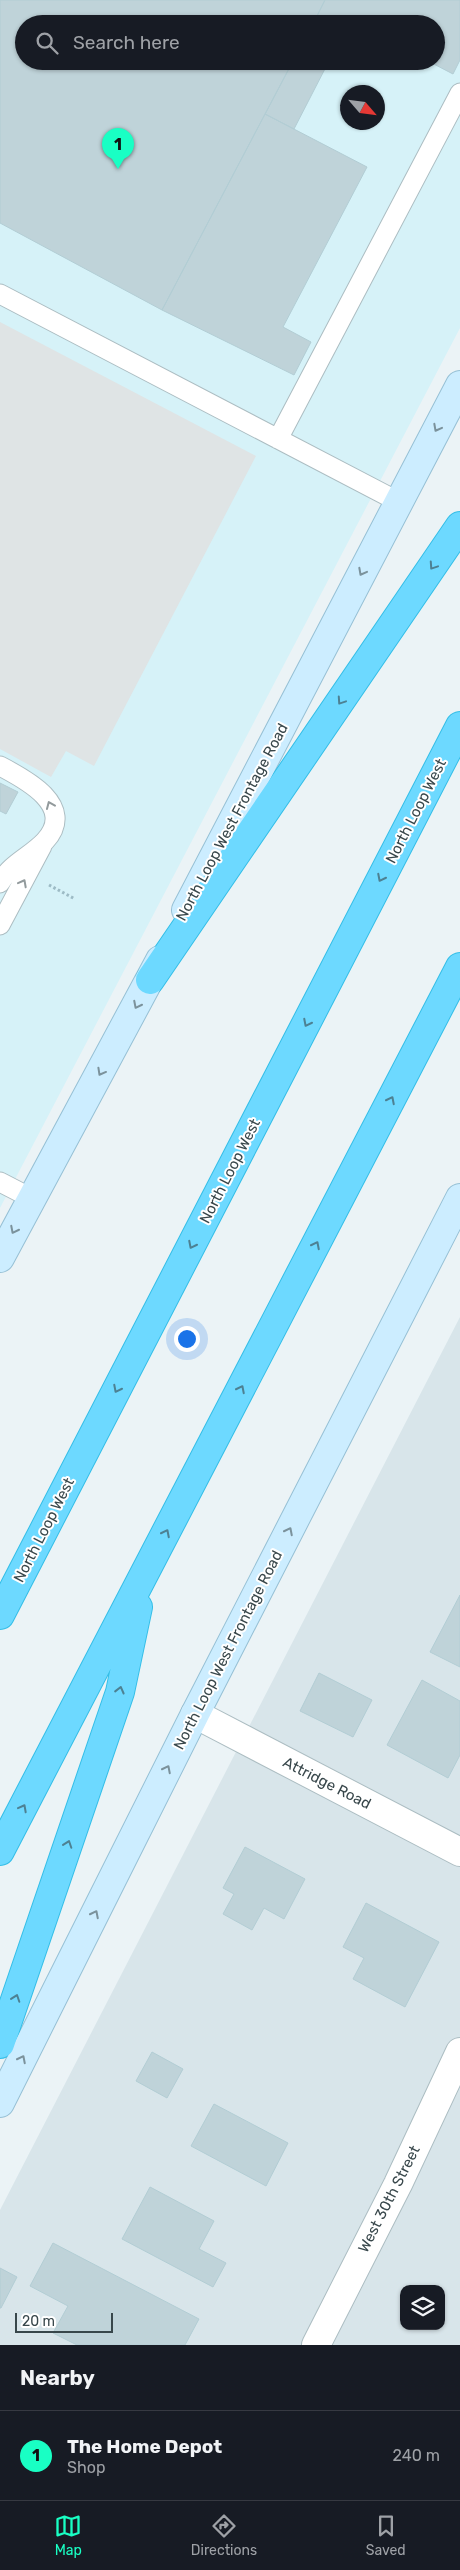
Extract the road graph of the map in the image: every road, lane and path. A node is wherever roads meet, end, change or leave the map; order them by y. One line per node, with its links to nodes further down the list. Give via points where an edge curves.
1 (460, 93): 4 (lane)
2 (0, 294): 4 (lane)
3 (460, 385): 5 (main road, North Loop West Frontage Road, one-way to 5)
4 (278, 439): 5 (lane)
5 (399, 502): 15 (main road, North Loop West Frontage Road, one-way to 15)
6 (460, 526): 15 (highway, one-way to 15)
7 (460, 726): 21 (highway, North Loop West, one-way to 21)
8 (0, 766): 9 (lane, one-way to 8, via 54,824 53,809 44,793 30,781)
9 (45, 841): 11 (lane, via 12,865); 13 (lane, one-way to 9)
10 (44, 882): 12 (path)
11 (0, 883)
12 (75, 900)
13 (0, 925)
14 (460, 967): 20 (highway, one-way to 14)
15 (150, 980): 17 (main road, North Loop West Frontage Road, one-way to 17)
16 (0, 1182): 17 (lane)
17 (31, 1198): 19 (main road, North Loop West Frontage Road, one-way to 19)
18 (460, 1198): 22 (main road, North Loop West Frontage Road, one-way to 18)
19 (0, 1258)
20 (144, 1576): 23 (highway, one-way to 20); 25 (highway, one-way to 20, via 120,1692)
21 (0, 1615)
22 (195, 1714): 24 (street, Attridge Road); 27 (main road, North Loop West Frontage Road, one-way to 22)
23 (0, 1851)
24 (460, 1852)
25 (0, 2044)
26 (460, 2052): 28 (street, West 30th Street, via 398,2184)
27 (0, 2103)
28 (316, 2345)

